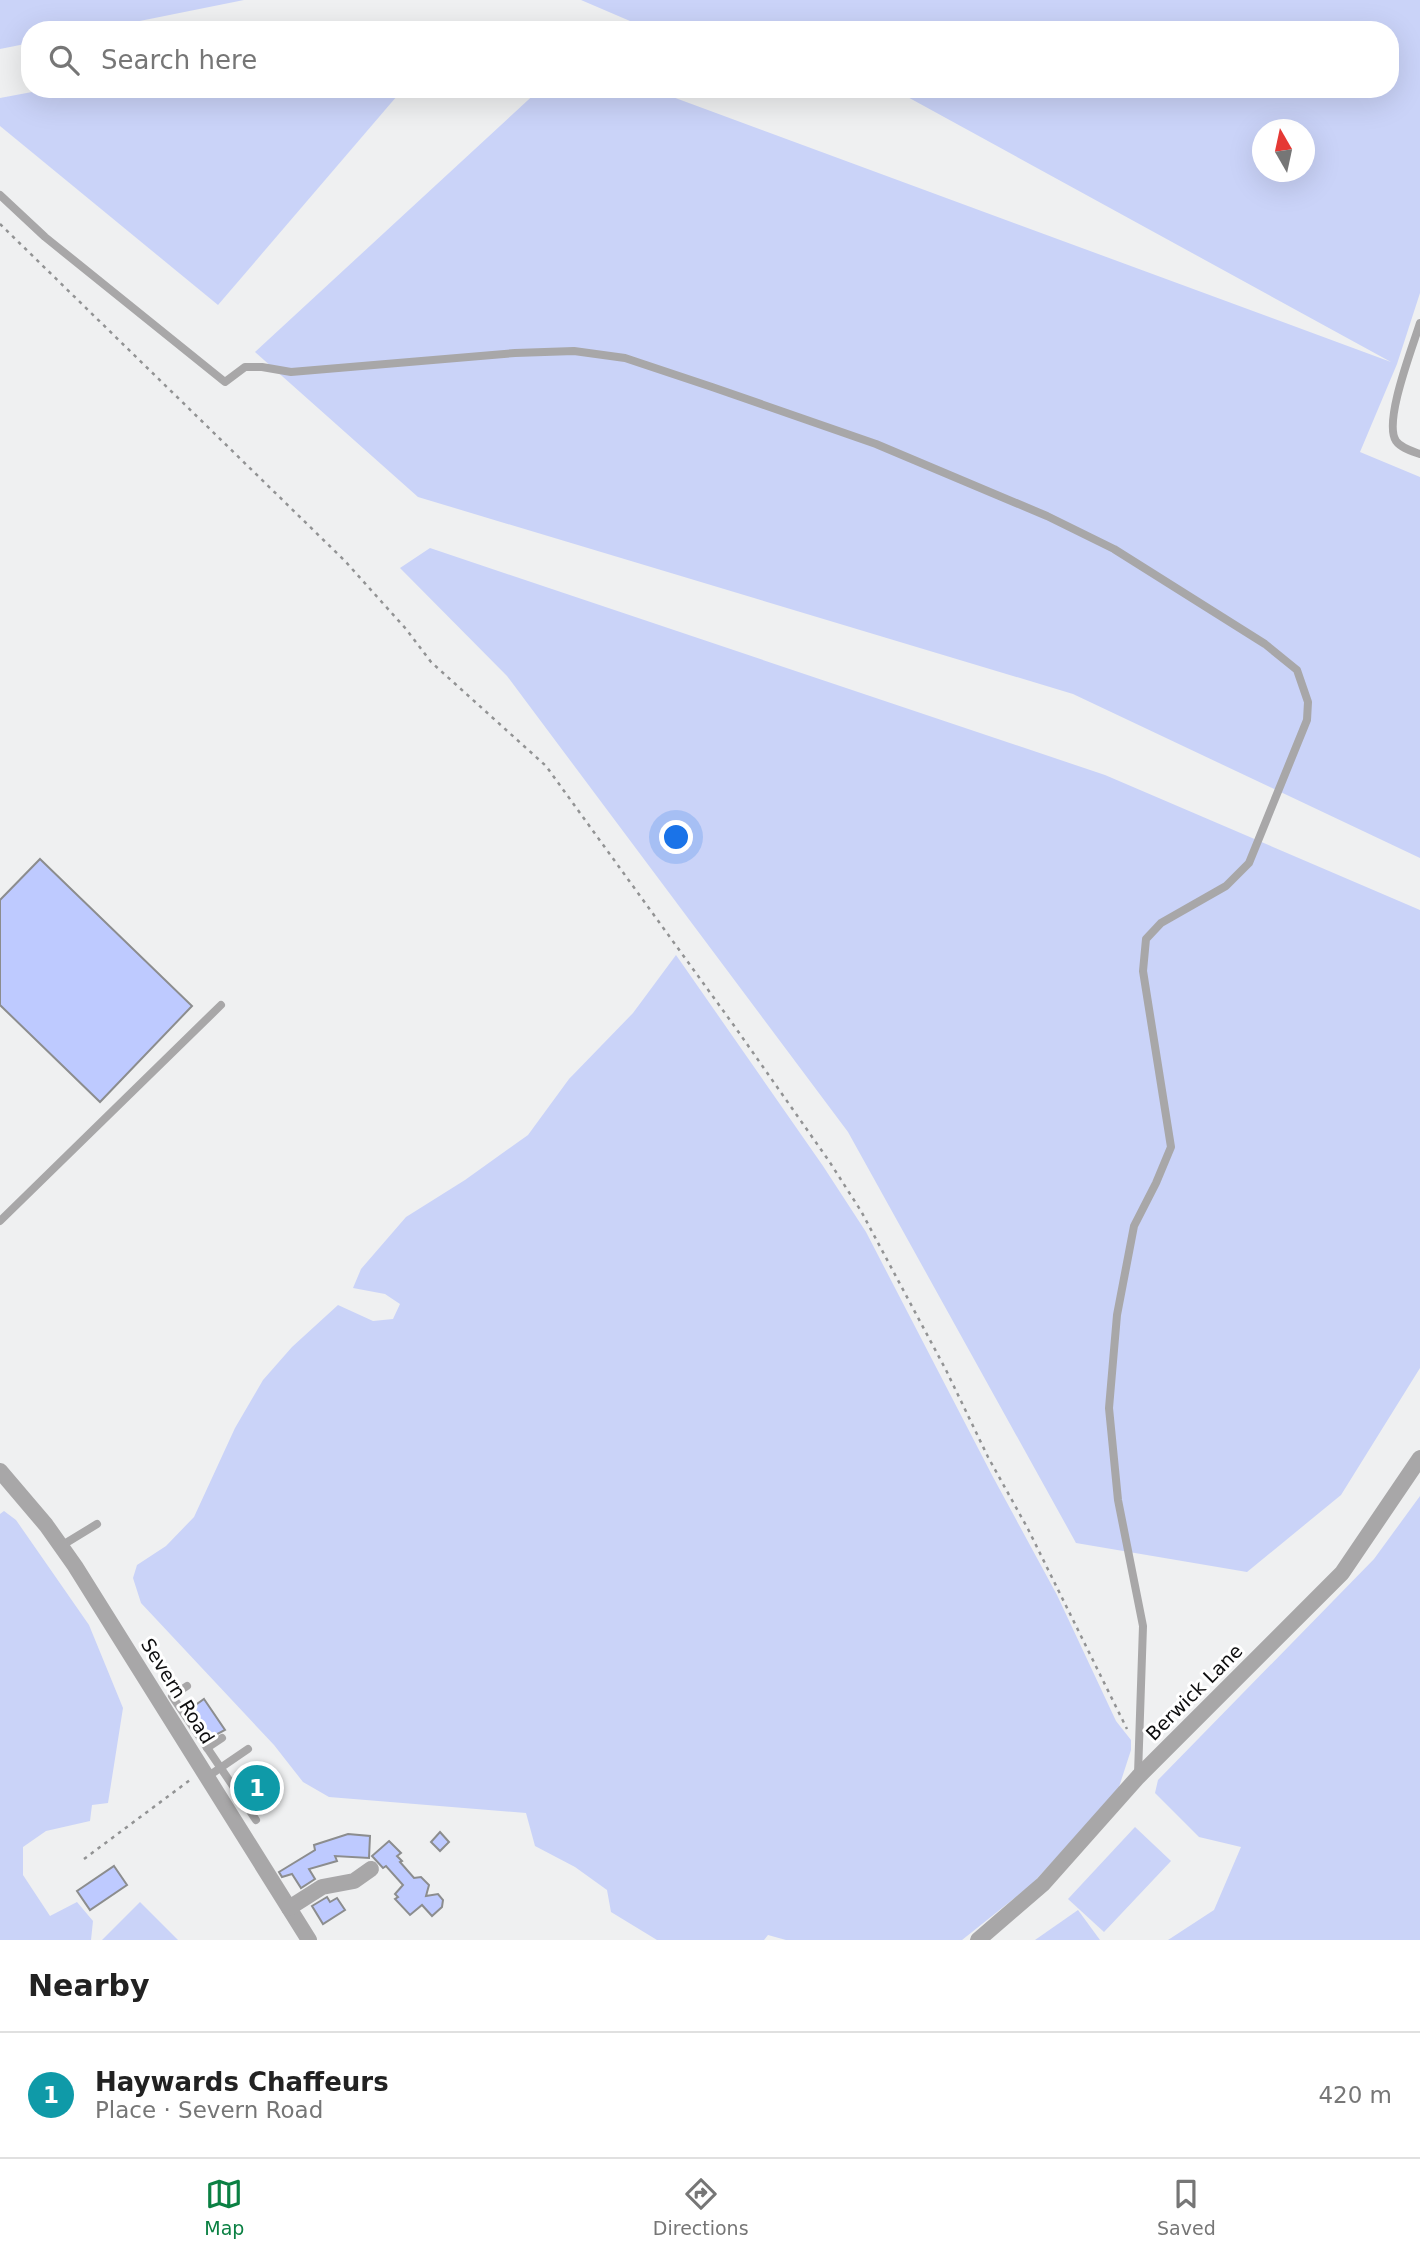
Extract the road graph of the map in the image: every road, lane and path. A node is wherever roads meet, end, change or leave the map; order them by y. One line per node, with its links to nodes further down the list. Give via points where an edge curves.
1 (0, 195): 13 (lane, via 45,237 225,382 245,367 292,372 574,351 625,358 876,444 1047,516 1114,549 1265,644 1297,670 1308,702 1307,720 1249,863 1226,886 1161,923 1146,939 1143,971 1171,1147 1134,1226 1117,1315 1109,1408 1118,1500 1143,1626)
2 (0, 223): 13 (path, via 345,561 431,662 546,766 861,1211 1034,1541 1127,1731)
3 (1420, 323): 4 (lane, via 1391,432 1398,444)
4 (1420, 454)
5 (220, 1004): 6 (lane)
6 (0, 1221)
7 (1420, 1458): 18 (street, Berwick Lane, via 1342,1573)
8 (0, 1471): 10 (street, Severn Road)
9 (97, 1524): 10 (lane)
10 (61, 1546): 17 (street, Severn Road)
11 (187, 1686): 14 (lane, via 172,1696)
12 (222, 1738): 14 (lane)
13 (1139, 1741): 18 (lane)
14 (208, 1748): 16 (lane)
15 (248, 1749): 16 (lane)
16 (221, 1768): 17 (lane); 19 (lane)
17 (204, 1774): 20 (path); 22 (street, Severn Road)
18 (1138, 1777): 24 (street, Berwick Lane, via 1043,1884)
19 (256, 1820)
20 (83, 1859)
21 (370, 1869): 22 (street, via 354,1881 322,1887)
22 (289, 1908): 23 (street, Severn Road)
23 (309, 1940)
24 (978, 1940)

